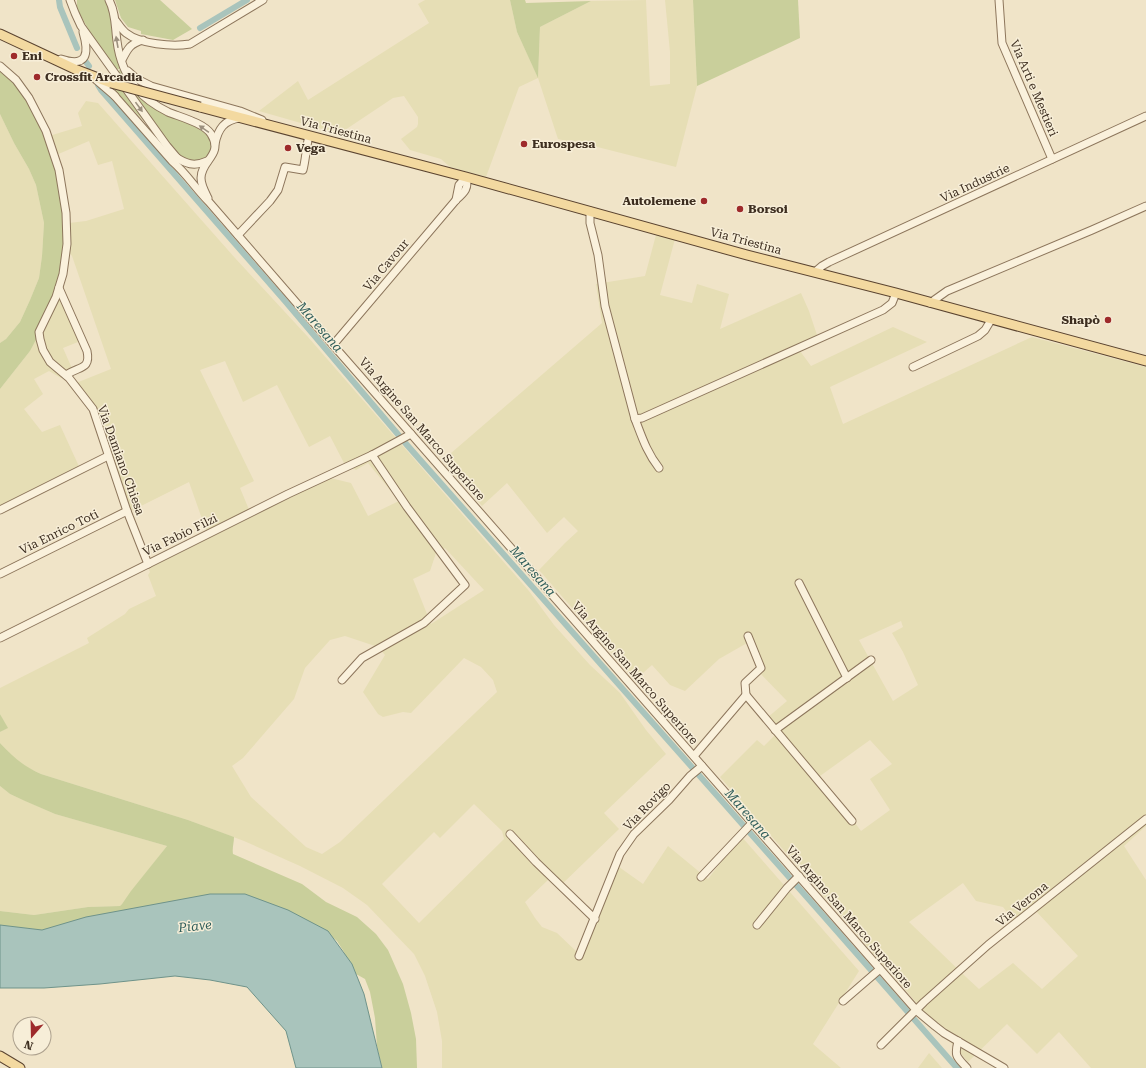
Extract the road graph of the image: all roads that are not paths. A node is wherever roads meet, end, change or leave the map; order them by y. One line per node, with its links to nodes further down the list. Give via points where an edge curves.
1 (110, 0): 5 (street)
2 (263, 0): 8 (street, via 190,44 179,46)
3 (999, 0): 21 (street, Via Arti e Mestieri, via 1002,43)
4 (71, 2): 6 (street)
5 (115, 19): 8 (street, via 124,32); 10 (street, one-way to 5, via 117,43)
6 (81, 26): 9 (street, via 86,44 85,57 82,60 74,62); 20 (street, one-way to 20)
7 (0, 34): 9 (main road, Via Triestina)
8 (144, 40): 10 (street, via 132,45)
9 (44, 54): 13 (main road, Via Triestina)
10 (122, 60): 12 (street)
11 (0, 66): 29 (street, Via Damiano Chiesa, via 16,80 30,98 46,131 59,170 66,213 67,244)
12 (125, 68): 17 (street, via 137,79 151,86 240,111); 19 (street, one-way to 12, via 211,134 205,128 158,107 145,97)
13 (91, 76): 14 (street); 16 (main road, Via Triestina, bridge)
14 (113, 94): 20 (street); 20 (street, via 172,161)
15 (1146, 116): 21 (street, Via Industrie)
16 (240, 118): 17 (main road, Via Triestina); 19 (street, via 223,125)
17 (284, 129): 18 (main road, Via Triestina)
18 (309, 136): 23 (main road, Via Triestina); 27 (street, via 303,170 285,167 278,190)
19 (215, 146): 22 (street, via 214,153)
20 (175, 158): 22 (street, via 196,165); 24 (street)
21 (1052, 159): 28 (street, Via Industrie, via 830,262)
22 (207, 161): 24 (street, via 201,178)
23 (466, 177): 26 (main road, Via Triestina); 33 (street, Via Cavour, via 459,185 456,200)
24 (210, 202): 27 (street, Via Argine San Marco Superiore)
25 (1146, 206): 31 (street, via 947,291)
26 (590, 211): 28 (main road, Via Triestina); 37 (street, via 605,306)
27 (238, 235): 33 (street, Via Argine San Marco Superiore)
28 (815, 272): 30 (main road, Via Triestina)
29 (59, 288): 36 (street, Via Damiano Chiesa, via 40,332 40,339 50,362); 36 (street, via 89,358 88,363)
30 (896, 293): 31 (main road, Via Triestina); 37 (street, via 892,303 884,310)
31 (930, 303): 32 (main road, Via Triestina)
32 (991, 320): 34 (main road, Via Triestina); 35 (street, via 978,336)
33 (333, 345): 38 (street, Via Argine San Marco Superiore)
34 (1146, 361)
35 (913, 366)
36 (66, 375): 40 (street, Via Damiano Chiesa, via 93,409)
37 (635, 419): 41 (street, via 651,459)
38 (410, 434): 39 (street, Via Fabio Filzi); 54 (street, Via Argine San Marco Superiore)
39 (372, 455): 44 (street, Via Fabio Filzi); 51 (street, via 465,585 424,623 362,658)
40 (108, 456): 42 (street); 43 (street, Via Damiano Chiesa)
41 (659, 468)
42 (0, 510)
43 (127, 511): 44 (street, Via Damiano Chiesa); 45 (street, Via Enrico Toti)
44 (148, 564): 48 (street, Via Fabio Filzi)
45 (0, 574)
46 (799, 583): 50 (street)
47 (748, 636): 52 (street, via 761,668 745,683)
48 (0, 638)
49 (871, 660): 50 (street)
50 (847, 678): 53 (street)
51 (342, 680)
52 (746, 695): 53 (street); 54 (street)
53 (775, 730): 57 (street)
54 (694, 756): 55 (street, Via Argine San Marco Superiore)
55 (701, 767): 58 (street, Via Argine San Marco Superiore); 62 (street, Via Rovigo, via 634,834 620,854)
56 (1146, 819): 67 (street, Via Verona, via 988,945)
57 (852, 822)
58 (751, 824): 60 (street); 61 (street, Via Argine San Marco Superiore)
59 (510, 834): 62 (street)
60 (701, 877)
61 (798, 878): 63 (street); 65 (street, Via Argine San Marco Superiore)
62 (595, 918): 64 (street, Via Rovigo)
63 (757, 925)
64 (579, 956)
65 (879, 970): 66 (street); 67 (street, Via Argine San Marco Superiore)
66 (843, 1001)
67 (916, 1012): 68 (street, Via Argine San Marco Superiore); 69 (street, Via Verona)
68 (958, 1041): 72 (street, via 956,1056); 73 (street, Via Argine San Marco Superiore)
69 (881, 1045)
70 (0, 1056): 71 (main road)
71 (20, 1068)
72 (967, 1068)
73 (1004, 1068)

